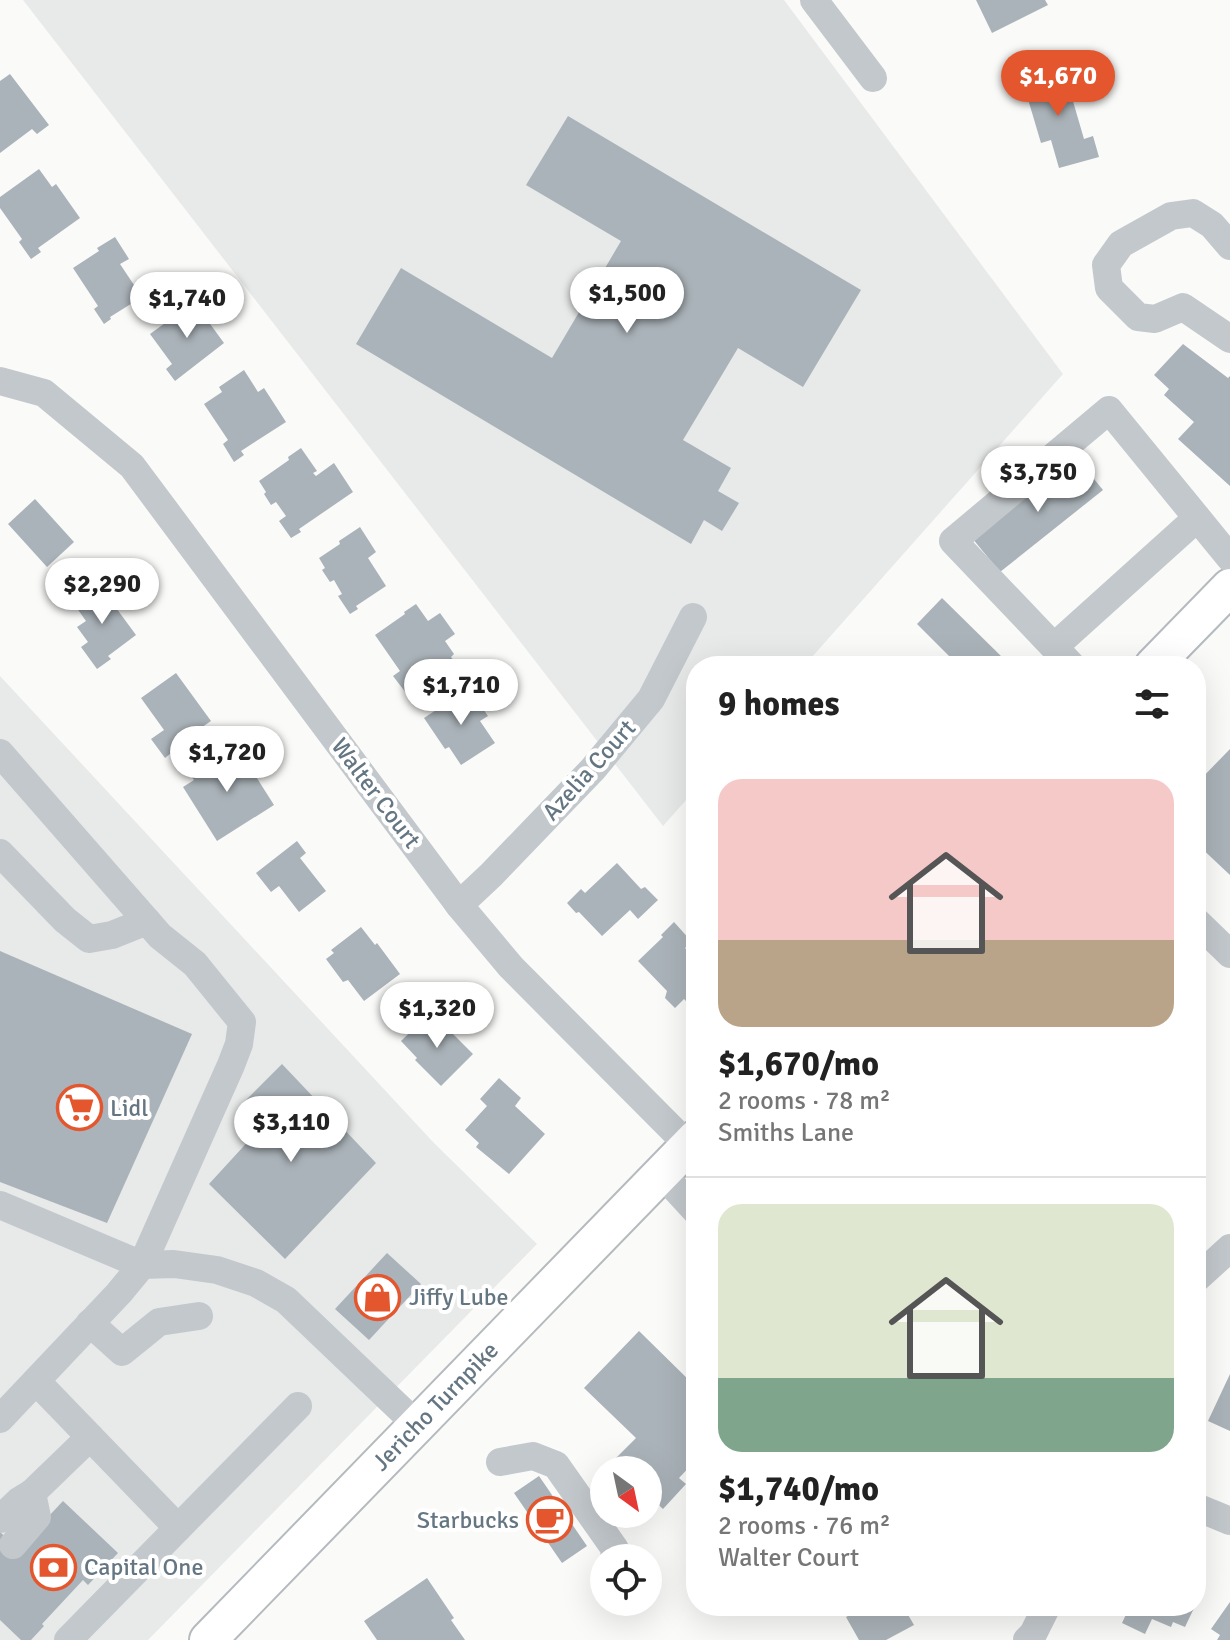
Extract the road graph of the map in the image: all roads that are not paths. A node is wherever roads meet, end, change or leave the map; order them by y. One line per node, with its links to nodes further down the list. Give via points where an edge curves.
1 (814, 0): 2 (street)
2 (873, 78)
3 (1230, 246): 4 (street, via 1193,213 1171,216 1121,244 1106,265 1109,288 1138,317 1155,319 1183,307)
4 (1230, 339)
5 (0, 381): 14 (street, Walter Court, via 44,393 132,466)
6 (1197, 518): 7 (street); 10 (street); 10 (street, via 1109,410 953,541)
7 (1230, 558)
8 (1230, 587): 11 (main road)
9 (693, 617): 14 (street, Azelia Court, via 651,699 593,769)
10 (1064, 656)
11 (1163, 656)
12 (0, 753): 15 (street)
13 (0, 853): 15 (street, via 89,939)
14 (459, 905): 18 (street, Walter Court, via 511,967)
15 (147, 921): 24 (street, via 195,964 242,1022 231,1065)
16 (1206, 931): 17 (street)
17 (1230, 954)
18 (686, 1136)
19 (686, 1148): 20 (main road, Jericho Turnpike)
20 (662, 1174): 21 (street); 31 (main road, Jericho Turnpike)
21 (686, 1200)
22 (0, 1205): 24 (street)
23 (1230, 1248): 25 (street)
24 (142, 1265): 27 (street); 31 (street, via 217,1270 286,1300)
25 (1206, 1270)
26 (199, 1316): 27 (street, via 159,1322 122,1352)
27 (90, 1323): 28 (street)
28 (36, 1381): 30 (street); 32 (street)
29 (298, 1406): 38 (street)
30 (0, 1419)
31 (417, 1425): 43 (main road, Jericho Turnpike)
32 (90, 1437): 34 (street); 38 (street)
33 (500, 1462): 40 (street, via 533,1456 556,1465)
34 (32, 1493): 35 (street, via 6,1494); 39 (street, via 37,1517)
35 (0, 1500)
36 (1206, 1511): 37 (street)
37 (1230, 1521)
38 (178, 1528): 42 (street)
39 (6, 1533)
40 (611, 1544)
41 (1042, 1616): 44 (street)
42 (68, 1640)
43 (208, 1640)
44 (1027, 1640)

